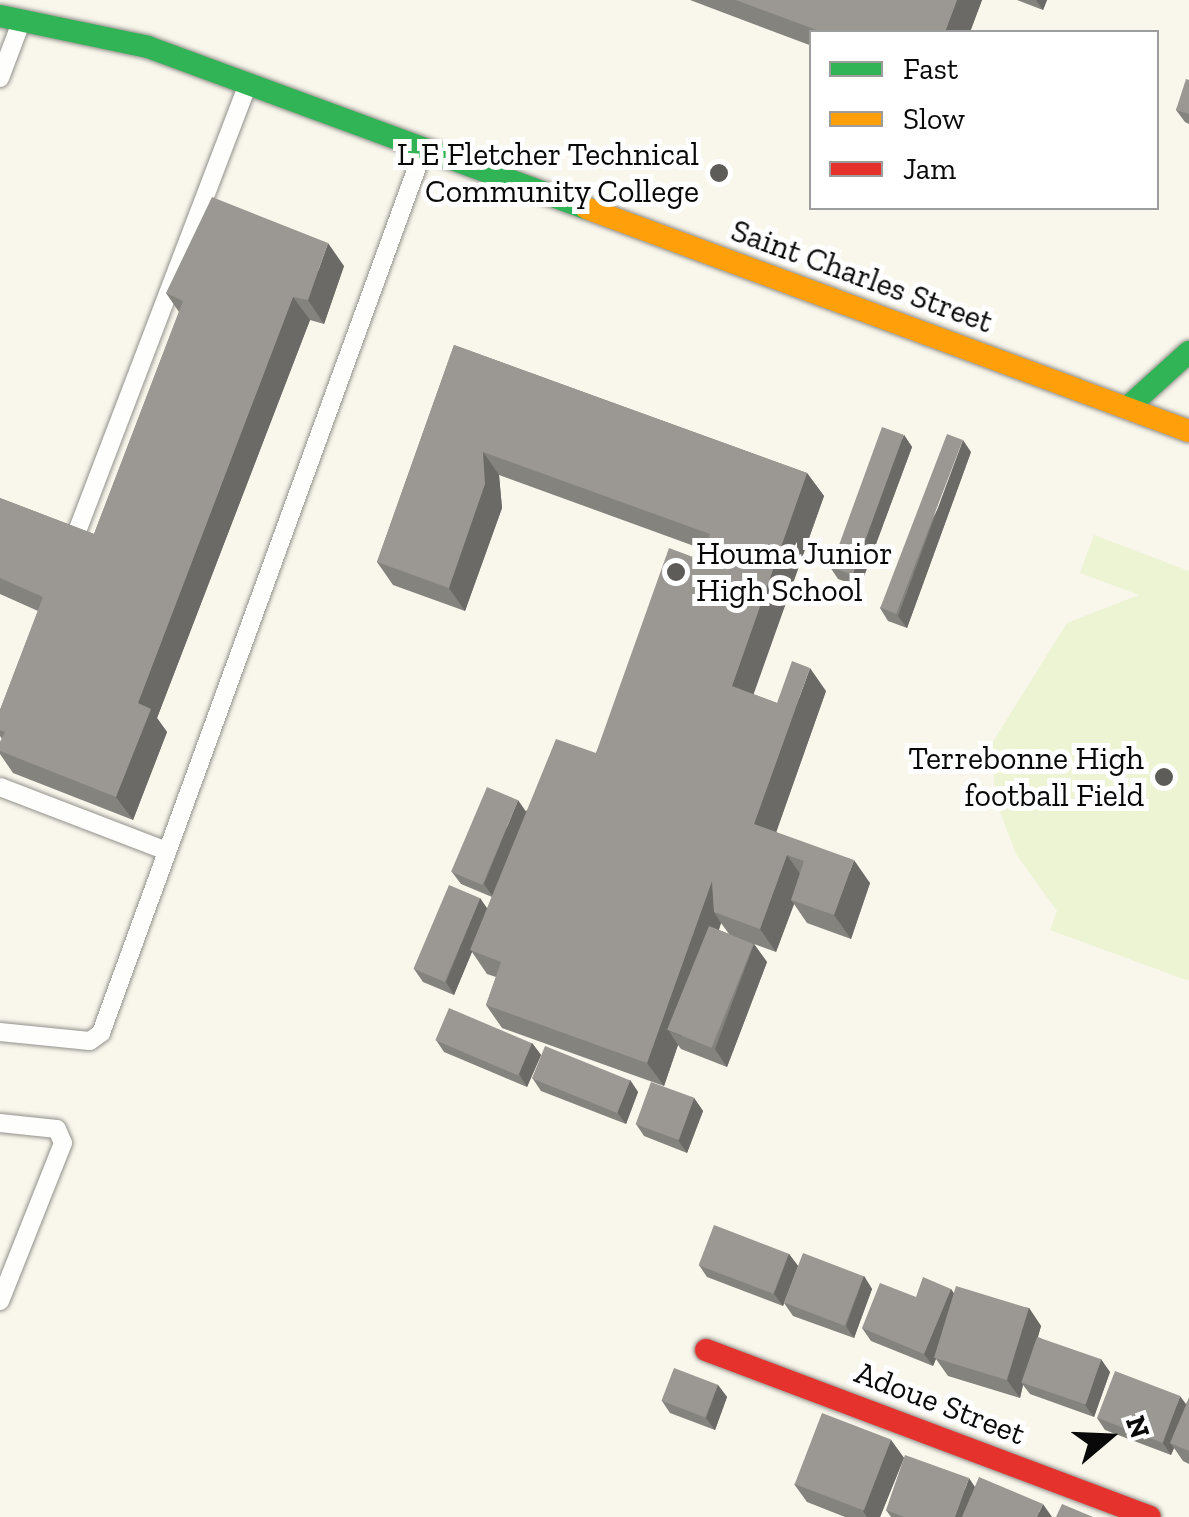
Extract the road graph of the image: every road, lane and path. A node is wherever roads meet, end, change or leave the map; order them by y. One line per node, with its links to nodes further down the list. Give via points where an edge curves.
1 (11, 18): 2 (lane); 3 (street, Saint Charles Street, via 148,47)
2 (0, 78)
3 (248, 84): 4 (street, Saint Charles Street); 8 (lane)
4 (424, 149): 6 (street, Saint Charles Street); 10 (lane)
5 (1189, 352): 6 (street)
6 (1127, 408): 7 (street, Saint Charles Street)
7 (1189, 432)
8 (73, 542)
9 (0, 787): 10 (lane)
10 (167, 851): 11 (lane, via 100,1032 90,1041)
11 (0, 1032)
12 (0, 1122): 13 (lane, via 57,1129 64,1143)
13 (0, 1301)
14 (706, 1350): 15 (street, Adoue Street)
15 (1150, 1517)

